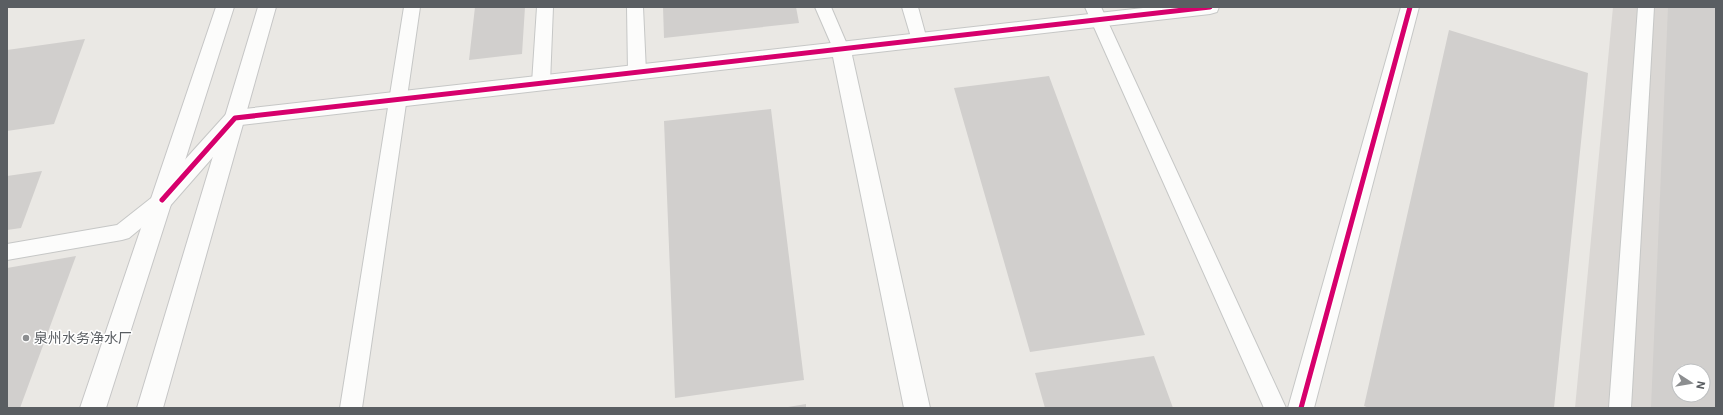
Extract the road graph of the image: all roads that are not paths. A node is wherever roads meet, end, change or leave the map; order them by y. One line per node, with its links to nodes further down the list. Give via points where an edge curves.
1 (225, 7): 19 (street)
2 (268, 7): 18 (street)
3 (412, 7): 17 (lane)
4 (545, 7): 16 (lane)
5 (635, 7): 15 (lane)
6 (823, 7): 14 (lane)
7 (910, 7): 13 (lane)
8 (1210, 7): 11 (street)
9 (1410, 7): 26 (street)
10 (1646, 7): 27 (lane)
11 (1169, 9): 12 (street)
12 (1096, 13): 13 (street); 25 (lane)
13 (919, 40): 14 (street)
14 (841, 49): 15 (street); 24 (street)
15 (637, 72): 16 (street)
16 (541, 83): 17 (street)
17 (398, 99): 18 (street); 23 (lane)
18 (235, 118): 19 (street); 22 (street)
19 (162, 200): 20 (lane, via 122,232); 21 (street)
20 (7, 252)
21 (93, 408)
22 (150, 408)
23 (351, 408)
24 (917, 408)
25 (1275, 408)
26 (1301, 408)
27 (1620, 408)

